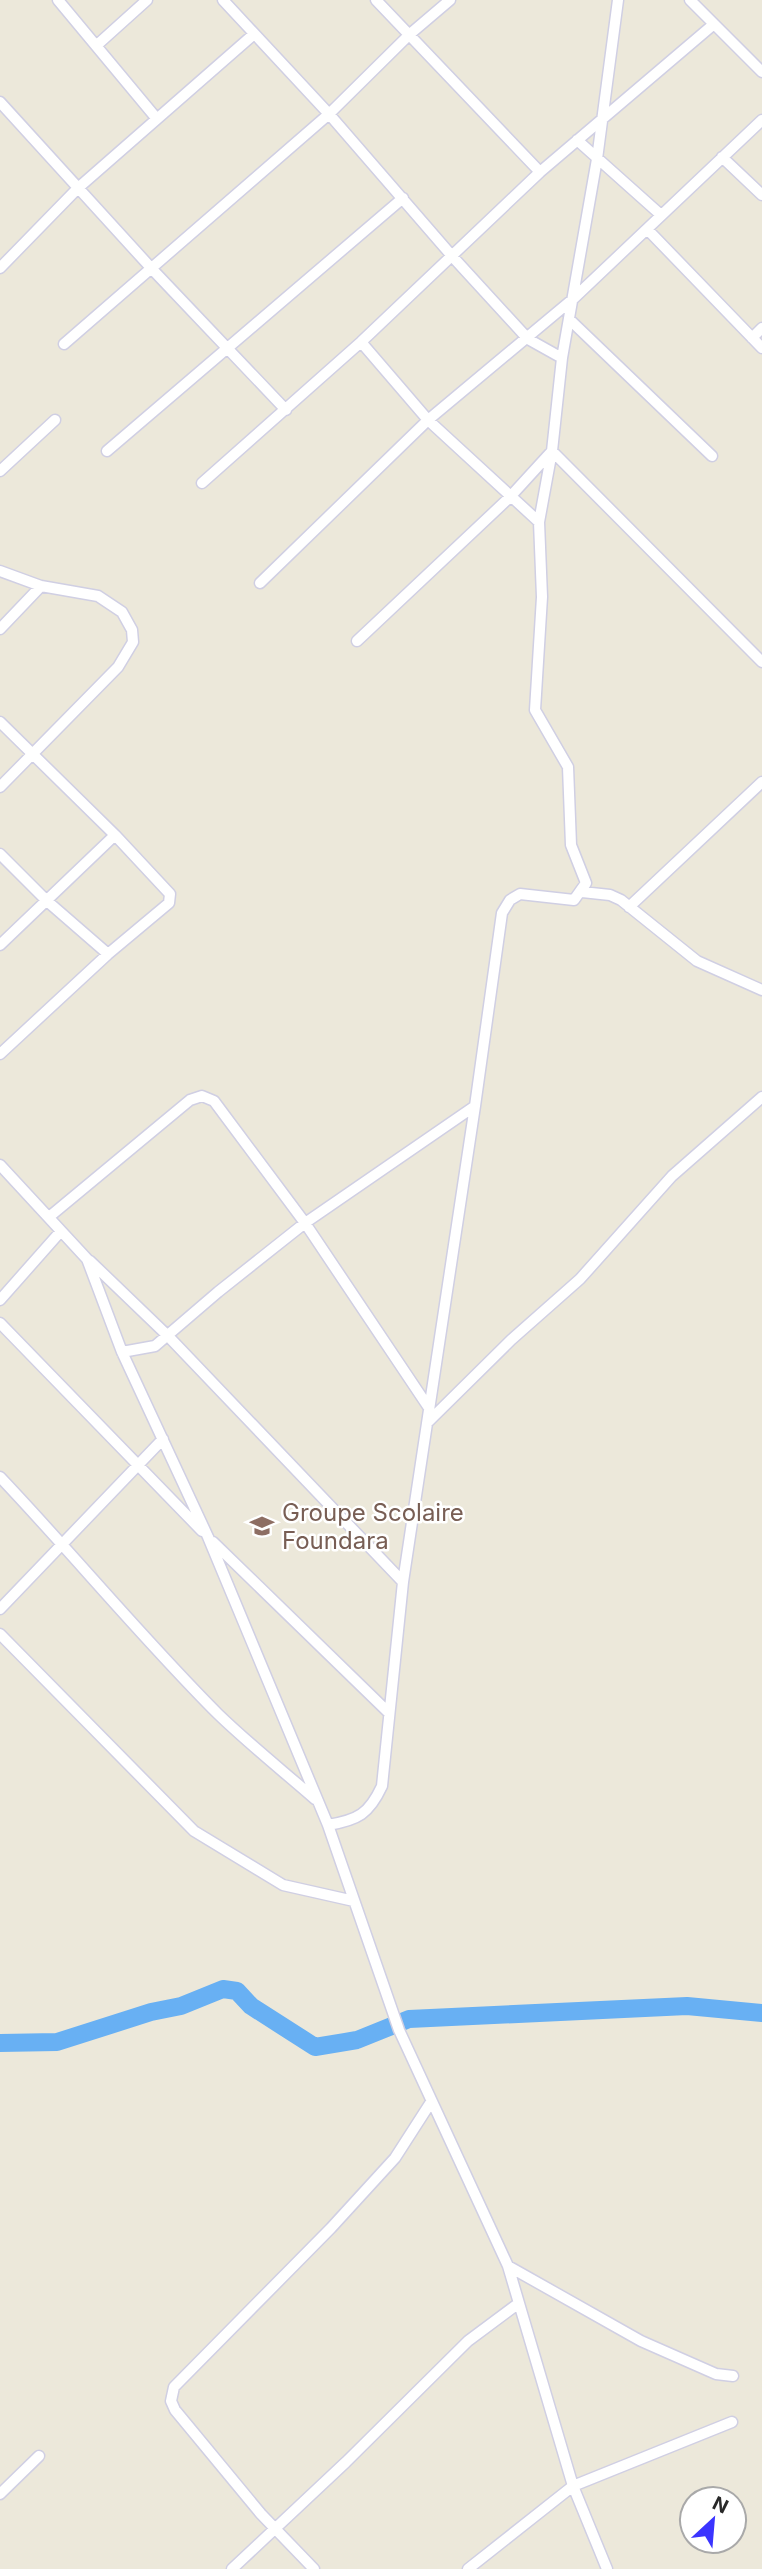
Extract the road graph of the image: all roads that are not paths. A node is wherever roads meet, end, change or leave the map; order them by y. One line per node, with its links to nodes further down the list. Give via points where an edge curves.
1 (58, 0): 11 (street)
2 (147, 0): 11 (street)
3 (223, 0): 9 (street)
4 (376, 0): 10 (street)
5 (450, 0): 10 (street)
6 (618, 0): 16 (street)
7 (690, 0): 8 (street)
8 (715, 24): 12 (street); 16 (street)
9 (254, 34): 14 (street); 15 (street)
10 (410, 34): 14 (street); 21 (street)
11 (97, 45): 15 (street)
12 (762, 72)
13 (0, 102): 22 (street)
14 (329, 114): 24 (street); 29 (street)
15 (157, 119): 22 (street)
16 (602, 119): 18 (street); 20 (street)
17 (762, 120): 19 (street)
18 (577, 141): 20 (street); 21 (street)
19 (722, 157): 23 (street); 25 (street)
20 (597, 159): 25 (street); 30 (street)
21 (540, 172): 27 (street)
22 (78, 188): 28 (street); 29 (street)
23 (762, 195)
24 (403, 198): 27 (street); 38 (street)
25 (661, 215): 26 (street)
26 (647, 229): 30 (street); 33 (street)
27 (452, 257): 34 (street); 35 (street)
28 (0, 268)
29 (152, 270): 36 (street); 38 (street)
30 (573, 299): 31 (street); 34 (street)
31 (569, 319): 39 (street); 45 (street)
32 (762, 328): 33 (street)
33 (752, 338): 37 (street)
34 (528, 339): 39 (street); 42 (street)
35 (361, 342): 40 (street); 42 (street)
36 (64, 344)
37 (762, 348)
38 (227, 349): 40 (street); 43 (street)
39 (562, 358): 44 (street)
40 (286, 410): 47 (street)
41 (55, 420): 46 (street)
42 (428, 420): 48 (street); 51 (street)
43 (107, 451)
44 (552, 451): 48 (street); 49 (street); 55 (street)
45 (712, 456)
46 (0, 471)
47 (202, 483)
48 (510, 497): 49 (street); 54 (street)
49 (539, 522): 62 (street, via 542,597 535,710 568,767 571,845 586,883)
50 (0, 570): 52 (street)
51 (260, 583)
52 (41, 586): 53 (street); 57 (street, via 98,596 122,612 133,642 118,667)
53 (0, 629)
54 (357, 641)
55 (762, 662)
56 (0, 722): 57 (street)
57 (34, 754): 59 (street); 60 (street)
58 (762, 782): 64 (street)
59 (0, 787)
60 (115, 835): 63 (street); 66 (street, via 170,894 169,902)
61 (0, 854): 63 (street)
62 (582, 892): 64 (street, via 610,895); 70 (street, via 574,900 520,894 502,914)
63 (47, 901): 65 (street); 66 (street)
64 (629, 907): 67 (street, via 697,961)
65 (0, 945)
66 (108, 954): 68 (street)
67 (762, 990)
68 (0, 1054)
69 (762, 1097): 81 (street, via 672,1176 580,1279)
70 (475, 1105): 73 (street); 80 (street)
71 (0, 1165): 72 (street)
72 (49, 1217): 73 (street, via 190,1100 202,1096 214,1101); 74 (street)
73 (304, 1223): 78 (street); 80 (street)
74 (61, 1231): 75 (street); 76 (street)
75 (88, 1259): 78 (street); 79 (street)
76 (0, 1300)
77 (0, 1323): 83 (street)
78 (169, 1336): 79 (street, via 155,1346); 87 (street)
79 (122, 1352): 82 (street)
80 (429, 1408): 81 (street)
81 (427, 1424): 87 (street)
82 (163, 1439): 83 (street); 85 (street)
83 (138, 1465): 85 (street); 86 (street)
84 (0, 1477): 86 (street)
85 (208, 1537): 90 (street); 91 (street)
86 (64, 1545): 88 (street); 91 (street, via 220,1716)
87 (402, 1582): 90 (street)
88 (0, 1609)
89 (0, 1634): 93 (street, via 194,1831 284,1885)
90 (389, 1713): 92 (street, via 382,1786 375,1801 364,1814 348,1822)
91 (318, 1801): 92 (street)
92 (327, 1825): 93 (street)
93 (354, 1901): 94 (street, via 399,2030)
94 (430, 2102): 95 (street); 102 (street, via 395,2158 174,2387 170,2401 175,2410)
95 (508, 2266): 96 (street); 97 (street, via 651,2346 716,2374)
96 (519, 2303): 100 (street); 102 (street, via 468,2341)
97 (733, 2375)
98 (732, 2422): 100 (street)
99 (38, 2456): 101 (street)
100 (573, 2486): 105 (street); 106 (street)
101 (0, 2494)
102 (276, 2529): 103 (street); 104 (street)
103 (232, 2569)
104 (314, 2569)
105 (468, 2569)
106 (607, 2569)

